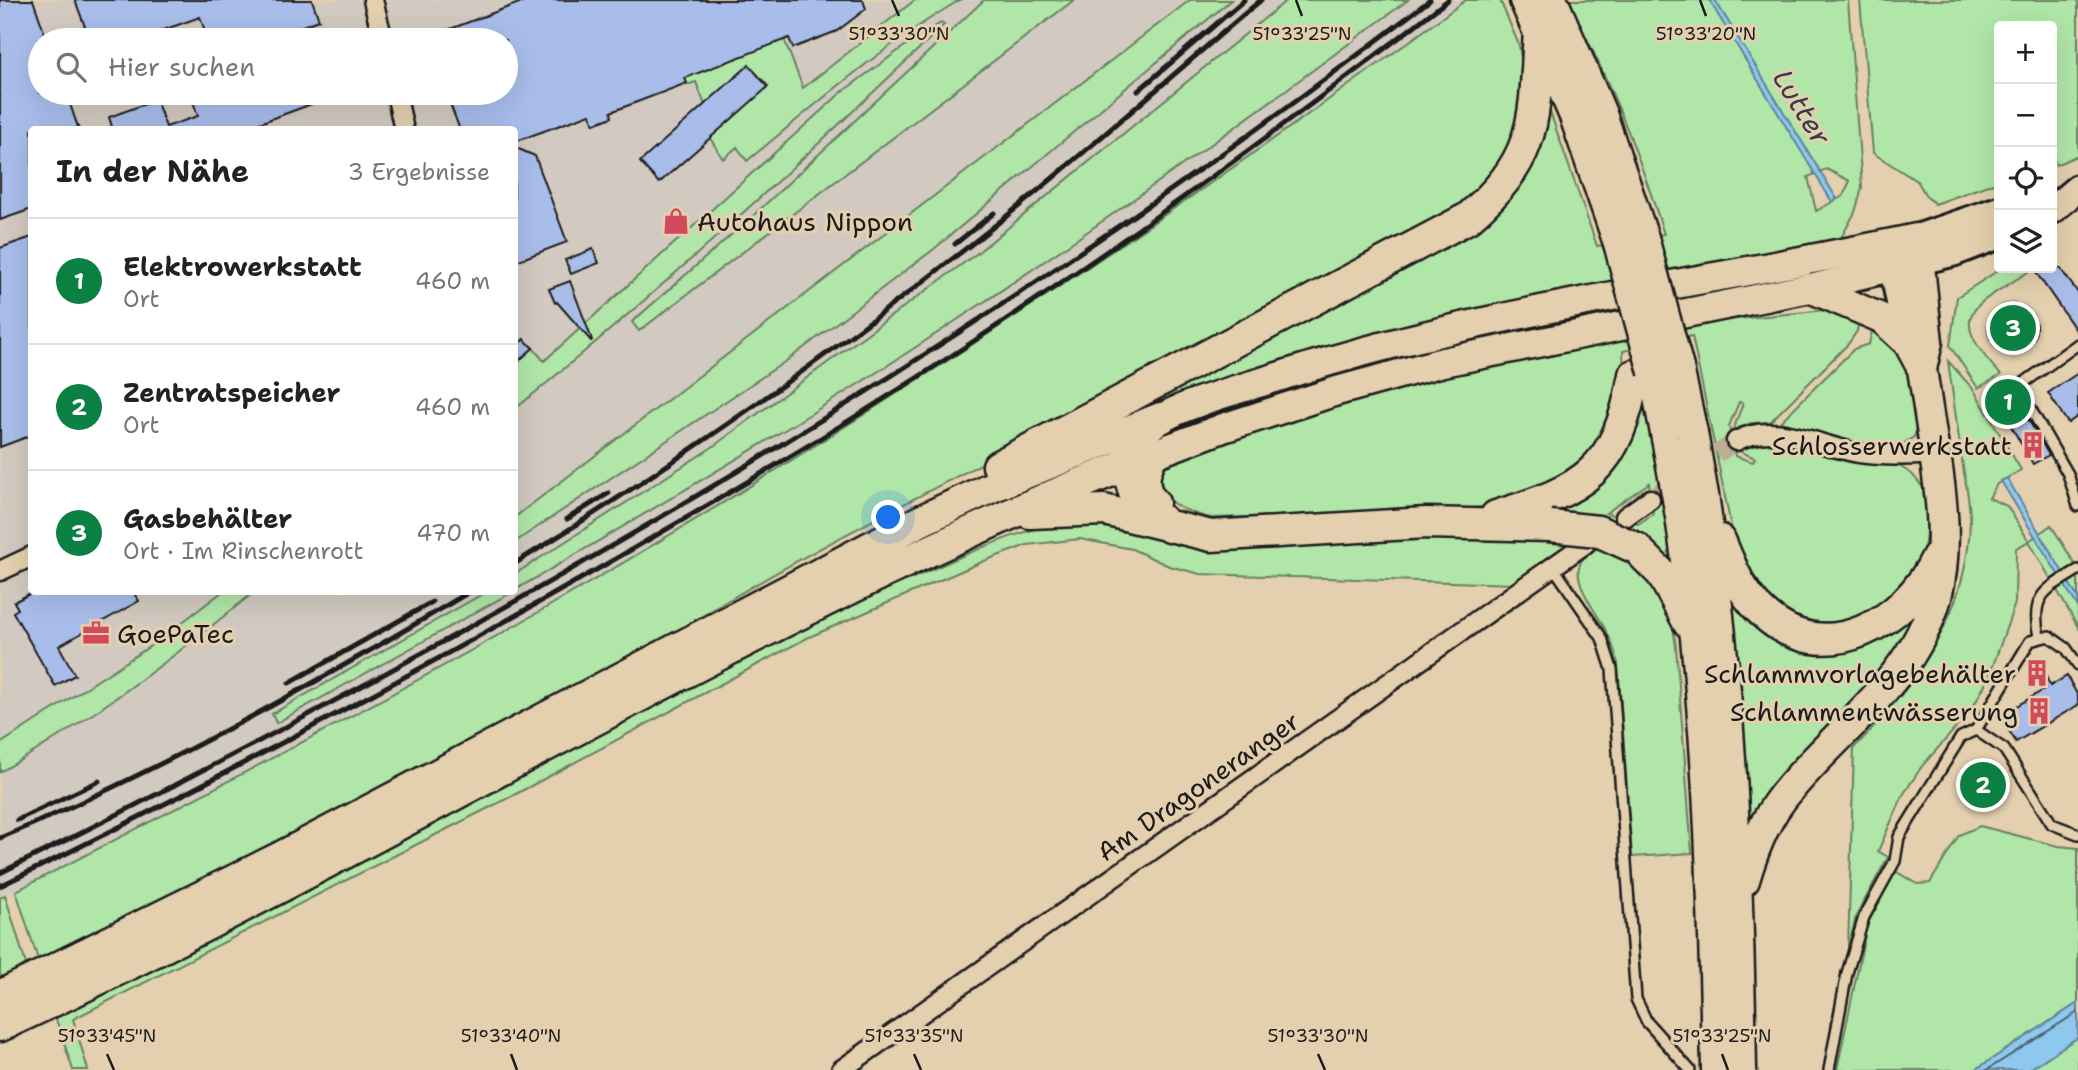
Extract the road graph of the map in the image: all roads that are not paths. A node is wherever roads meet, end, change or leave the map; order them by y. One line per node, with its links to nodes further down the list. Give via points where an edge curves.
1 (373, 0): 3 (street)
2 (1537, 10): 11 (highway, via 1575,116); 28 (highway, via 1531,132 1498,192 1468,218 1007,460)
3 (380, 28)
4 (399, 105): 5 (street)
5 (403, 126)
6 (2078, 188): 7 (main road); 8 (main road)
7 (2057, 192)
8 (2057, 206)
9 (1994, 212): 12 (main road)
10 (1994, 236): 12 (main road)
11 (1631, 241): 18 (highway, bridge); 18 (highway, bridge, via 1639,312)
12 (1919, 250): 13 (main road); 17 (main road, via 1928,342)
13 (1890, 257): 14 (main road); 15 (main road); 19 (main road, via 1429,335 1301,370)
14 (1810, 288): 15 (main road, via 1874,314); 22 (main road, via 1443,362 1337,391)
15 (1908, 343): 17 (main road)
16 (2078, 344): 25 (lane, via 2018,387 2068,474)
17 (1922, 369): 21 (main road)
18 (1655, 372): 24 (highway, bridge, via 1681,441); 29 (highway, via 1606,458 1588,475 1546,500)
19 (1161, 418): 22 (main road, via 1134,441); 28 (highway)
20 (1736, 440): 21 (street, via 1770,432 1859,453 1894,457)
21 (1935, 454): 33 (highway, via 1943,518)
22 (1139, 459): 26 (highway); 30 (highway, via 1135,496); 31 (highway, via 1146,467 1144,484 1154,503 1186,522)
23 (1650, 499): 27 (street)
24 (1696, 501): 33 (highway, via 1748,597 1775,622 1804,634 1859,634 1883,623 1915,592); 39 (highway); 43 (highway, via 1726,672)
25 (2078, 506)
26 (1002, 516): 30 (highway, via 1104,510); 46 (highway, via 844,589 314,870)
27 (1625, 517)
28 (920, 521): 45 (highway, via 277,859)
29 (1475, 522): 31 (highway); 39 (highway, bridge, via 1598,531 1636,548 1662,574)
30 (1169, 527): 31 (highway, via 1204,536)
31 (1239, 533)
32 (1585, 544): 35 (street, Am Dragoneranger)
33 (1941, 547): 43 (highway, via 1937,594 1914,645 1873,703 1780,800)
34 (28, 558): 37 (street)
35 (1554, 568): 47 (street, Am Dragoneranger); 48 (lane, via 1602,638 1612,669 1636,999 1647,1022)
36 (2076, 571): 38 (lane, via 2038,599 2034,614)
37 (0, 572)
38 (2039, 636): 40 (lane, via 2057,640); 41 (lane, via 2024,649)
39 (1697, 641): 44 (highway)
40 (2078, 665)
41 (1976, 730): 42 (lane, via 2004,749 2052,824); 51 (lane, via 1961,737 1919,801 1899,837 1895,862 1864,917 1847,973)
42 (2078, 834)
43 (1739, 898): 44 (highway)
44 (1728, 979): 49 (highway); 50 (highway)
45 (0, 996)
46 (0, 1026)
47 (841, 1070)
48 (1690, 1070)
49 (1717, 1070)
50 (1741, 1070)
51 (1829, 1070)

